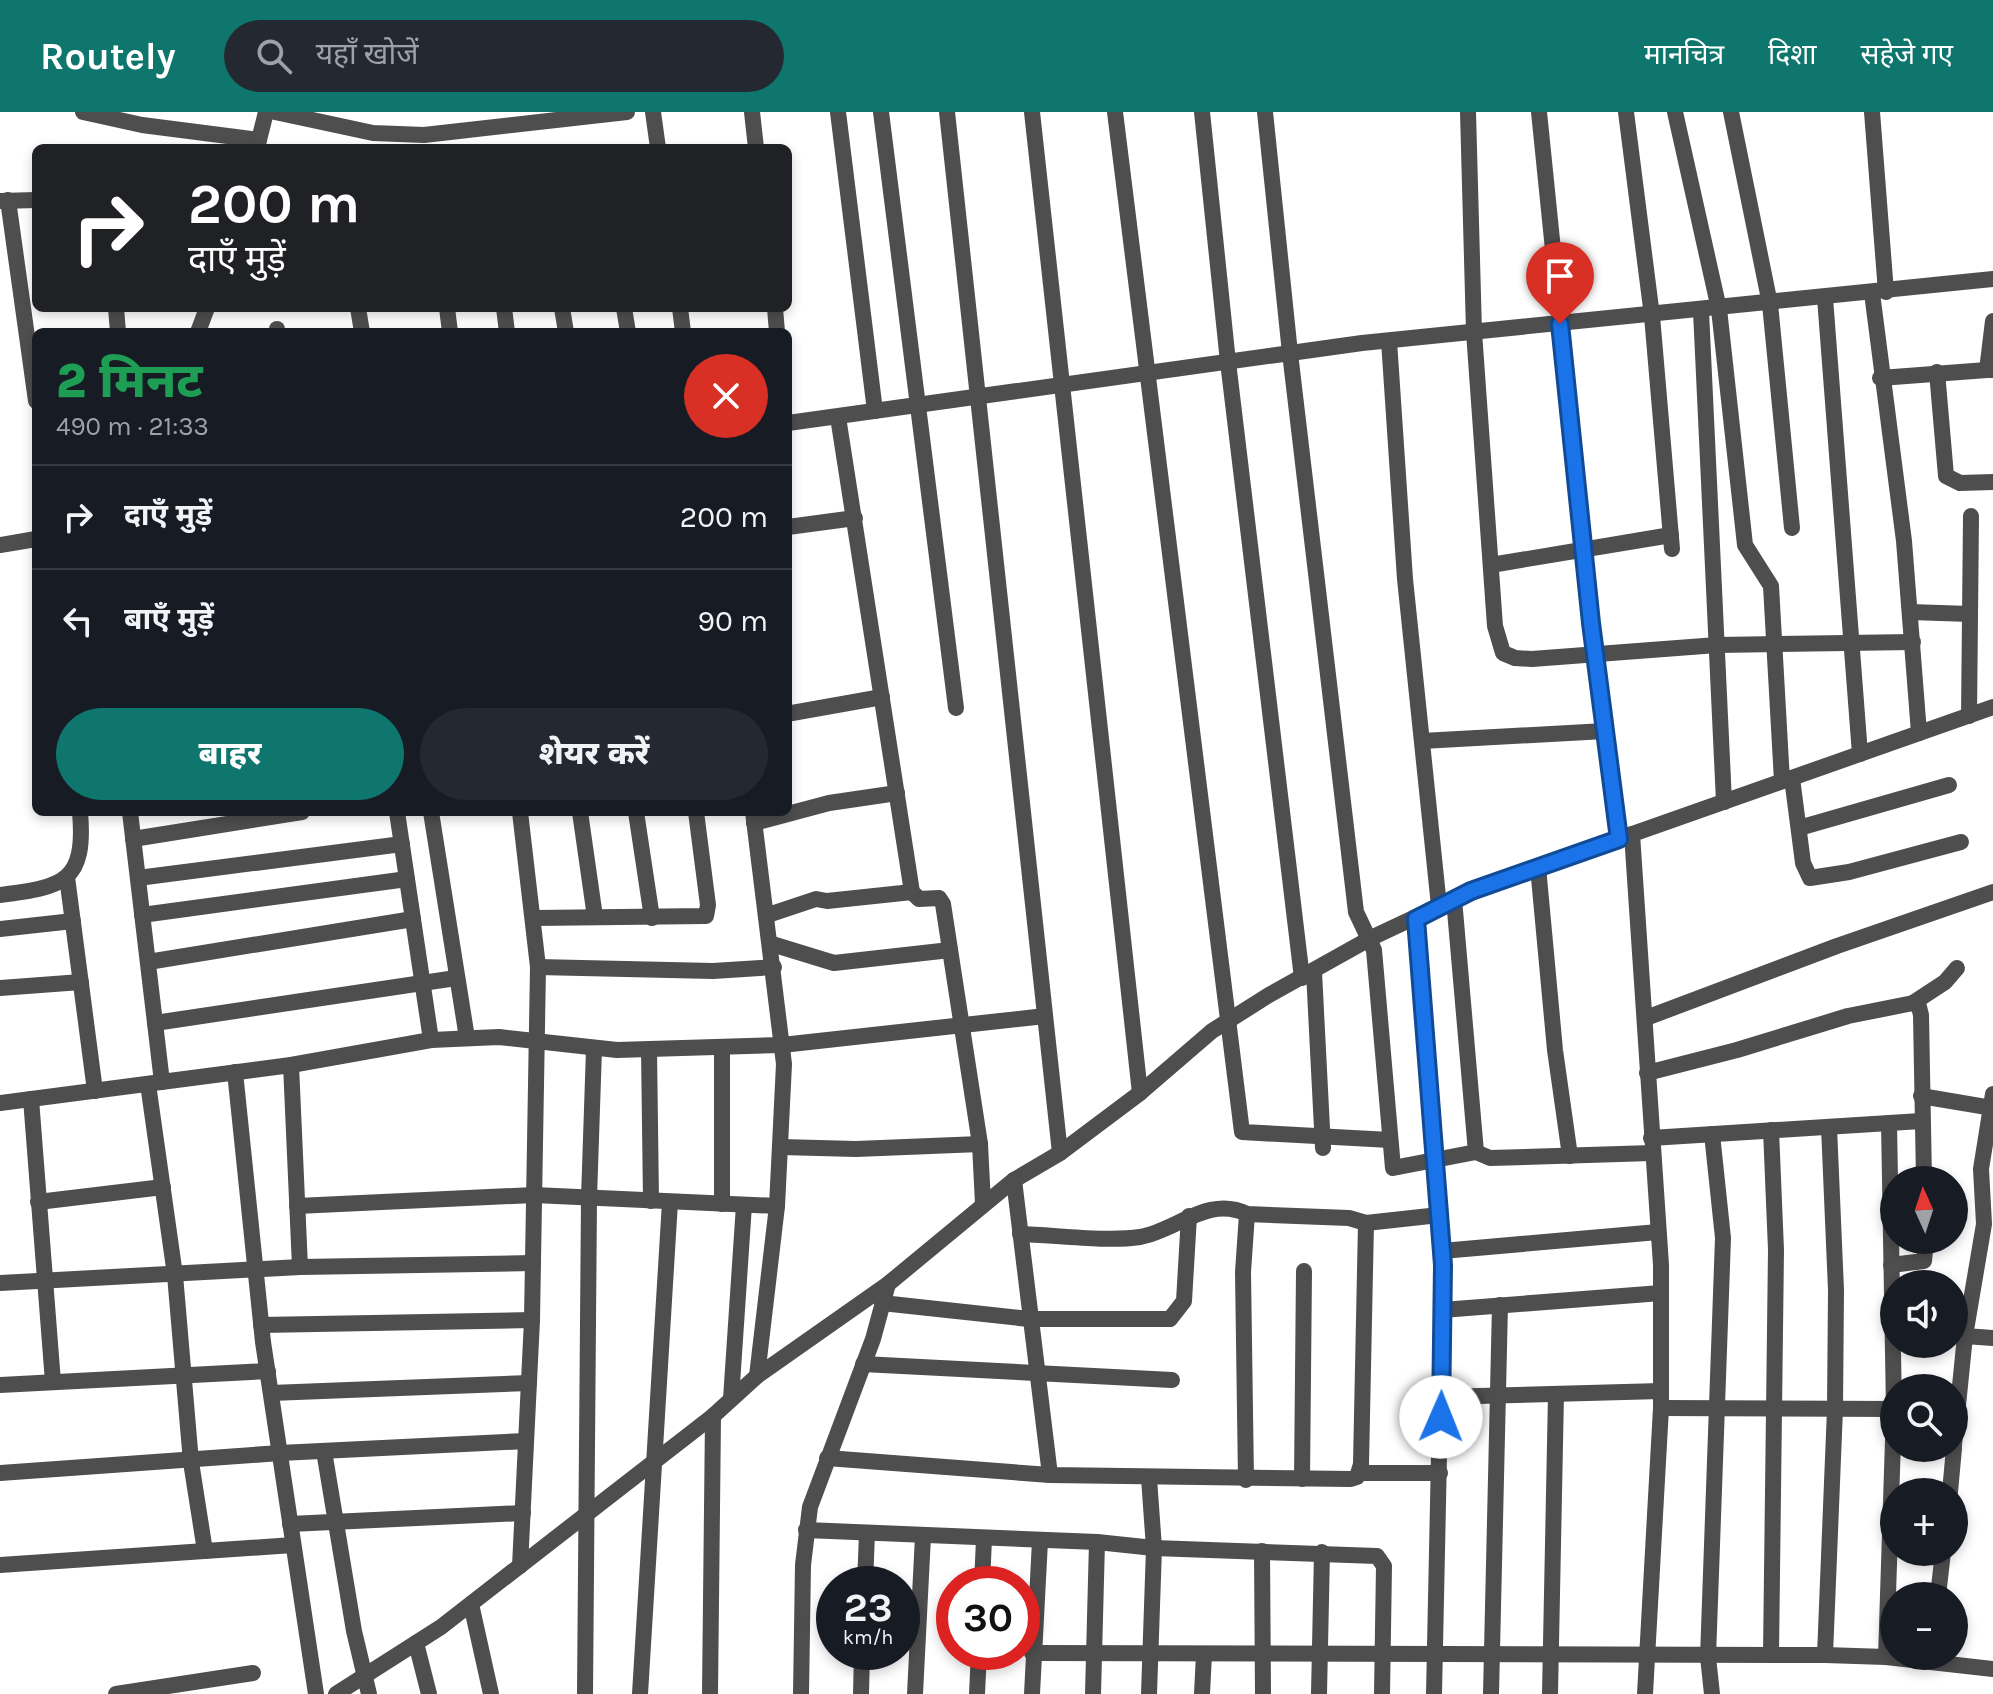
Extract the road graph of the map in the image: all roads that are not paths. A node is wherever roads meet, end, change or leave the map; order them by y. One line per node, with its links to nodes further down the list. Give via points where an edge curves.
1 (83, 112): 20 (street)
2 (266, 112): 20 (street)
3 (275, 112): 4 (street, via 373,133 424,135)
4 (627, 112)
5 (653, 112): 21 (street)
6 (752, 112): 22 (street)
7 (838, 112): 46 (street)
8 (881, 112): 45 (street)
9 (947, 112): 44 (street)
10 (1032, 112): 43 (street)
11 (1115, 112): 40 (street)
12 (1202, 112): 37 (street)
13 (1265, 112): 36 (street)
14 (1468, 112): 34 (street)
15 (1539, 112): 33 (street)
16 (1626, 112): 31 (street)
17 (1675, 112): 29 (street)
18 (1731, 112): 28 (street)
19 (1872, 112): 26 (street)
20 (258, 144)
21 (657, 144)
22 (756, 144)
23 (32, 200): 24 (street)
24 (4, 201): 41 (street)
25 (1993, 279): 26 (street)
26 (1879, 293): 27 (street); 42 (street)
27 (1825, 298): 28 (street); 63 (street)
28 (1770, 304): 29 (street); 53 (street)
29 (1719, 309): 30 (street); 57 (street)
30 (1701, 311): 31 (street); 54 (street)
31 (1652, 316): 33 (street); 58 (street, via 1672,542)
32 (1993, 321): 38 (street)
33 (1560, 324): 34 (street); 58 (street)
34 (1474, 332): 35 (street); 59 (street)
35 (1389, 341): 36 (street); 74 (street)
36 (1290, 353): 37 (street); 113 (street, via 1356,912)
37 (1228, 362): 40 (street); 120 (street)
38 (1990, 370): 39 (street)
39 (1937, 372): 42 (street); 49 (street, via 1946,476 1960,483)
40 (1146, 373): 43 (street); 128 (street)
41 (32, 376)
42 (1880, 378): 60 (street)
43 (1062, 385): 44 (street); 143 (street)
44 (978, 397): 45 (street); 126 (street)
45 (920, 405): 46 (street); 69 (street)
46 (875, 411): 47 (street)
47 (838, 417): 48 (street); 51 (street)
48 (792, 423)
49 (1993, 482)
50 (1971, 516): 61 (street)
51 (855, 518): 52 (street); 67 (street)
52 (792, 526)
53 (1792, 528)
54 (1711, 535): 57 (street); 65 (street)
55 (32, 540): 56 (street)
56 (0, 545)
57 (1745, 545): 64 (street, via 1771,586)
58 (1583, 551): 59 (street); 66 (street)
59 (1491, 565): 66 (street, via 1495,626 1503,653 1532,659)
60 (1910, 612): 61 (street); 62 (street)
61 (1970, 614): 71 (street)
62 (1913, 642): 63 (street); 73 (street)
63 (1852, 643): 64 (street); 75 (street)
64 (1775, 644): 65 (street); 76 (street)
65 (1717, 645): 66 (street); 79 (street)
66 (1595, 652): 72 (street)
67 (882, 697): 70 (street); 78 (street)
68 (1993, 707): 71 (street)
69 (956, 708)
70 (792, 713)
71 (1969, 716): 73 (street)
72 (1605, 731): 74 (street); 92 (street)
73 (1919, 733): 75 (street)
74 (1422, 741): 103 (street)
75 (1860, 754): 76 (street)
76 (1787, 780): 79 (street); 91 (street)
77 (1949, 785): 91 (street)
78 (897, 793): 80 (street); 100 (street)
79 (1724, 802): 92 (street)
80 (792, 810)
81 (80, 816): 97 (street, via 82,843 77,865)
82 (130, 816): 93 (street)
83 (277, 816): 93 (street)
84 (398, 816): 95 (street)
85 (432, 816): 121 (street)
86 (521, 816): 107 (street)
87 (581, 816): 106 (street)
88 (637, 816): 108 (street)
89 (696, 816): 108 (street, via 708,911 700,918)
90 (754, 818): 105 (street)
91 (1799, 828): 94 (street, via 1805,874 1819,879)
92 (1626, 836): 96 (street); 127 (street)
93 (133, 839): 98 (street)
94 (1961, 842)
95 (402, 844): 98 (street); 99 (street)
96 (1538, 867): 103 (street); 160 (street)
97 (67, 877): 102 (street, via 27,892); 111 (street)
98 (138, 878): 104 (street)
99 (407, 879): 104 (street); 109 (street)
100 (912, 892): 105 (street, via 816,899); 115 (street, via 919,899 939,898)
101 (1993, 892): 127 (street)
102 (0, 895)
103 (1446, 903): 110 (street); 158 (street)
104 (142, 915): 116 (street)
105 (768, 915): 114 (street)
106 (595, 917): 107 (street); 108 (street)
107 (534, 918): 117 (street)
108 (652, 918)
109 (413, 919): 116 (street); 123 (street)
110 (1416, 919): 113 (street); 161 (street)
111 (73, 921): 112 (street); 122 (street)
112 (0, 929)
113 (1371, 938): 120 (street); 153 (street)
114 (772, 944): 115 (street, via 834,963); 118 (street)
115 (950, 950): 130 (street)
116 (148, 962): 129 (street)
117 (538, 967): 118 (street); 133 (street)
118 (774, 967): 134 (street)
119 (1957, 968): 125 (street)
120 (1308, 975): 128 (street); 154 (street)
121 (456, 978): 123 (street); 131 (street)
122 (81, 982): 124 (street); 142 (street)
123 (422, 983): 129 (street); 132 (street)
124 (0, 988)
125 (1913, 1003): 140 (street); 144 (street, via 1921,1015)
126 (1045, 1016): 130 (street); 159 (street)
127 (1646, 1018): 140 (street)
128 (1230, 1019): 143 (street); 154 (street, via 1242,1132)
129 (155, 1023): 141 (street)
130 (962, 1025): 134 (street); 155 (street)
131 (467, 1038): 132 (street); 133 (street)
132 (431, 1040): 138 (street)
133 (537, 1041): 136 (street); 165 (street)
134 (782, 1045): 135 (street); 157 (street)
135 (722, 1048): 137 (street); 170 (street)
136 (594, 1049): 137 (street); 166 (street)
137 (649, 1050): 167 (street)
138 (291, 1065): 139 (street); 173 (street)
139 (235, 1072): 141 (street); 186 (street)
140 (1647, 1073): 156 (street)
141 (155, 1083): 142 (street); 164 (street)
142 (95, 1091): 145 (street)
143 (1140, 1093): 159 (street)
144 (1921, 1096): 147 (street); 148 (street)
145 (31, 1099): 146 (street); 168 (street)
146 (0, 1103)
147 (1992, 1103): 196 (street, via 1981,1169 1984,1224)
148 (1921, 1121): 149 (street); 162 (street)
149 (1889, 1123): 150 (street); 184 (street)
150 (1829, 1127): 151 (street); 220 (street)
151 (1771, 1130): 152 (street); 219 (street)
152 (1712, 1134): 156 (street); 218 (street, via 1723,1238)
153 (1390, 1140): 154 (street); 161 (street, via 1393,1168)
154 (1323, 1141)
155 (980, 1144): 157 (street); 171 (street)
156 (1651, 1145): 160 (street); 179 (street)
157 (781, 1147): 174 (street)
158 (1476, 1152): 160 (street, via 1490,1158); 161 (street)
159 (1060, 1153): 163 (street)
160 (1570, 1156)
161 (1436, 1162): 176 (street)
162 (1923, 1166)
163 (1014, 1180): 171 (street); 180 (street)
164 (163, 1187): 168 (street); 188 (street)
165 (534, 1195): 166 (street); 173 (street); 183 (street)
166 (589, 1198): 167 (street); 238 (street)
167 (651, 1201): 169 (street)
168 (38, 1202): 189 (street)
169 (670, 1202): 170 (street); 229 (street)
170 (722, 1204): 172 (street)
171 (983, 1204): 191 (street)
172 (744, 1205): 174 (street); 216 (street)
173 (297, 1206): 185 (street)
174 (777, 1206): 207 (street)
175 (1247, 1214): 177 (street, via 1237,1210); 178 (street); 236 (street)
176 (1439, 1215): 178 (street); 181 (street)
177 (1189, 1216): 180 (street, via 1141,1237); 197 (street, via 1184,1301 1170,1319)
178 (1366, 1223): 231 (street)
179 (1658, 1232): 181 (street); 192 (street)
180 (1020, 1234): 197 (street)
181 (1442, 1251): 195 (street)
182 (1925, 1254): 184 (street, via 1924,1261)
183 (533, 1263): 185 (street); 198 (street)
184 (1891, 1265): 205 (street)
185 (300, 1267): 186 (street)
186 (255, 1270): 188 (street); 199 (street)
187 (1304, 1271): 235 (street)
188 (175, 1275): 189 (street); 206 (street)
189 (44, 1281): 190 (street); 209 (street)
190 (0, 1283)
191 (888, 1284): 193 (street); 207 (street)
192 (1661, 1293): 194 (street); 217 (street)
193 (882, 1303): 197 (street); 202 (street)
194 (1500, 1305): 195 (street); 214 (street)
195 (1442, 1310): 215 (street)
196 (1968, 1318)
197 (1029, 1319): 204 (street)
198 (532, 1320): 199 (street); 210 (street)
199 (261, 1325): 203 (street)
200 (1968, 1336): 201 (street)
201 (1993, 1338)
202 (863, 1364): 204 (street); 226 (street)
203 (268, 1371): 206 (street); 212 (street)
204 (1036, 1372): 208 (street); 233 (street)
205 (1893, 1374)
206 (183, 1375): 209 (street); 227 (street)
207 (757, 1376): 216 (street)
208 (1172, 1380)
209 (53, 1382): 211 (street)
210 (529, 1383): 212 (street); 223 (street)
211 (0, 1385)
212 (271, 1393): 225 (street)
213 (1556, 1394): 214 (street); 217 (street); 267 (street)
214 (1500, 1396): 215 (street); 262 (street)
215 (1441, 1397): 232 (street)
216 (731, 1399): 222 (street)
217 (1661, 1399): 218 (street); 272 (street)
218 (1719, 1408): 219 (street); 273 (street)
219 (1776, 1409): 220 (street); 268 (street)
220 (1835, 1409): 221 (street); 271 (street)
221 (1880, 1409)
222 (713, 1416): 229 (street); 291 (street)
223 (526, 1441): 224 (street); 237 (street)
224 (324, 1451): 225 (street); 239 (street)
225 (280, 1453): 227 (street); 240 (street)
226 (827, 1458): 233 (street); 241 (street)
227 (191, 1462): 230 (street); 249 (street)
228 (1892, 1462): 257 (street)
229 (652, 1463): 238 (street); 290 (street)
230 (0, 1473)
231 (1359, 1473): 232 (street); 235 (street, via 1351,1479)
232 (1440, 1473): 260 (street)
233 (1050, 1475): 234 (street)
234 (1149, 1478): 236 (street); 248 (street)
235 (1302, 1479): 236 (street)
236 (1246, 1480)
237 (523, 1513): 239 (street); 253 (street)
238 (586, 1514): 253 (street); 289 (street)
239 (335, 1522): 240 (street); 281 (street)
240 (290, 1524): 247 (street)
241 (806, 1530): 242 (street); 292 (street)
242 (867, 1533): 243 (street); 254 (street)
243 (923, 1536): 244 (street); 294 (street)
244 (984, 1539): 245 (street); 255 (street)
245 (1040, 1541): 246 (street); 256 (street)
246 (1097, 1542): 248 (street); 263 (street)
247 (293, 1545): 249 (street); 284 (street)
248 (1154, 1548): 250 (street); 264 (street)
249 (205, 1551): 252 (street)
250 (1262, 1551): 251 (street); 269 (street)
251 (1322, 1552): 266 (street, via 1381,1559); 270 (street)
252 (0, 1565)
253 (520, 1566): 258 (street)
254 (866, 1566)
255 (983, 1566)
256 (1037, 1566)
257 (1888, 1582)
258 (471, 1604): 259 (street); 288 (street)
259 (416, 1643): 281 (street); 287 (street)
260 (1434, 1652): 262 (street); 266 (street); 303 (street)
261 (1040, 1653): 263 (street)
262 (1493, 1653): 267 (street); 304 (street)
263 (1095, 1654): 264 (street); 297 (street)
264 (1152, 1654): 265 (street); 298 (street)
265 (1204, 1654): 269 (street); 299 (street)
266 (1383, 1654): 270 (street); 302 (street)
267 (1550, 1654): 272 (street); 305 (street)
268 (1771, 1654): 271 (street); 273 (street)
269 (1263, 1655): 270 (street); 300 (street)
270 (1320, 1655): 301 (street)
271 (1825, 1655): 274 (street)
272 (1645, 1657): 273 (street); 306 (street)
273 (1708, 1657): 307 (street)
274 (1880, 1657)
275 (1968, 1664): 276 (street)
276 (1993, 1669)
277 (862, 1670): 293 (street)
278 (978, 1670): 295 (street)
279 (1032, 1670): 296 (street)
280 (253, 1673): 282 (street)
281 (364, 1676): 285 (street); 286 (street)
282 (140, 1693): 283 (street)
283 (116, 1694)
284 (316, 1694)
285 (336, 1694)
286 (369, 1694)
287 (429, 1694)
288 (491, 1694)
289 (585, 1694)
290 (640, 1694)
291 (710, 1694)
292 (801, 1694)
293 (861, 1694)
294 (915, 1694)
295 (977, 1694)
296 (1032, 1694)
297 (1093, 1694)
298 (1149, 1694)
299 (1202, 1694)
300 (1263, 1694)
301 (1319, 1694)
302 (1382, 1694)
303 (1434, 1694)
304 (1491, 1694)
305 (1550, 1694)
306 (1645, 1694)
307 (1712, 1694)

